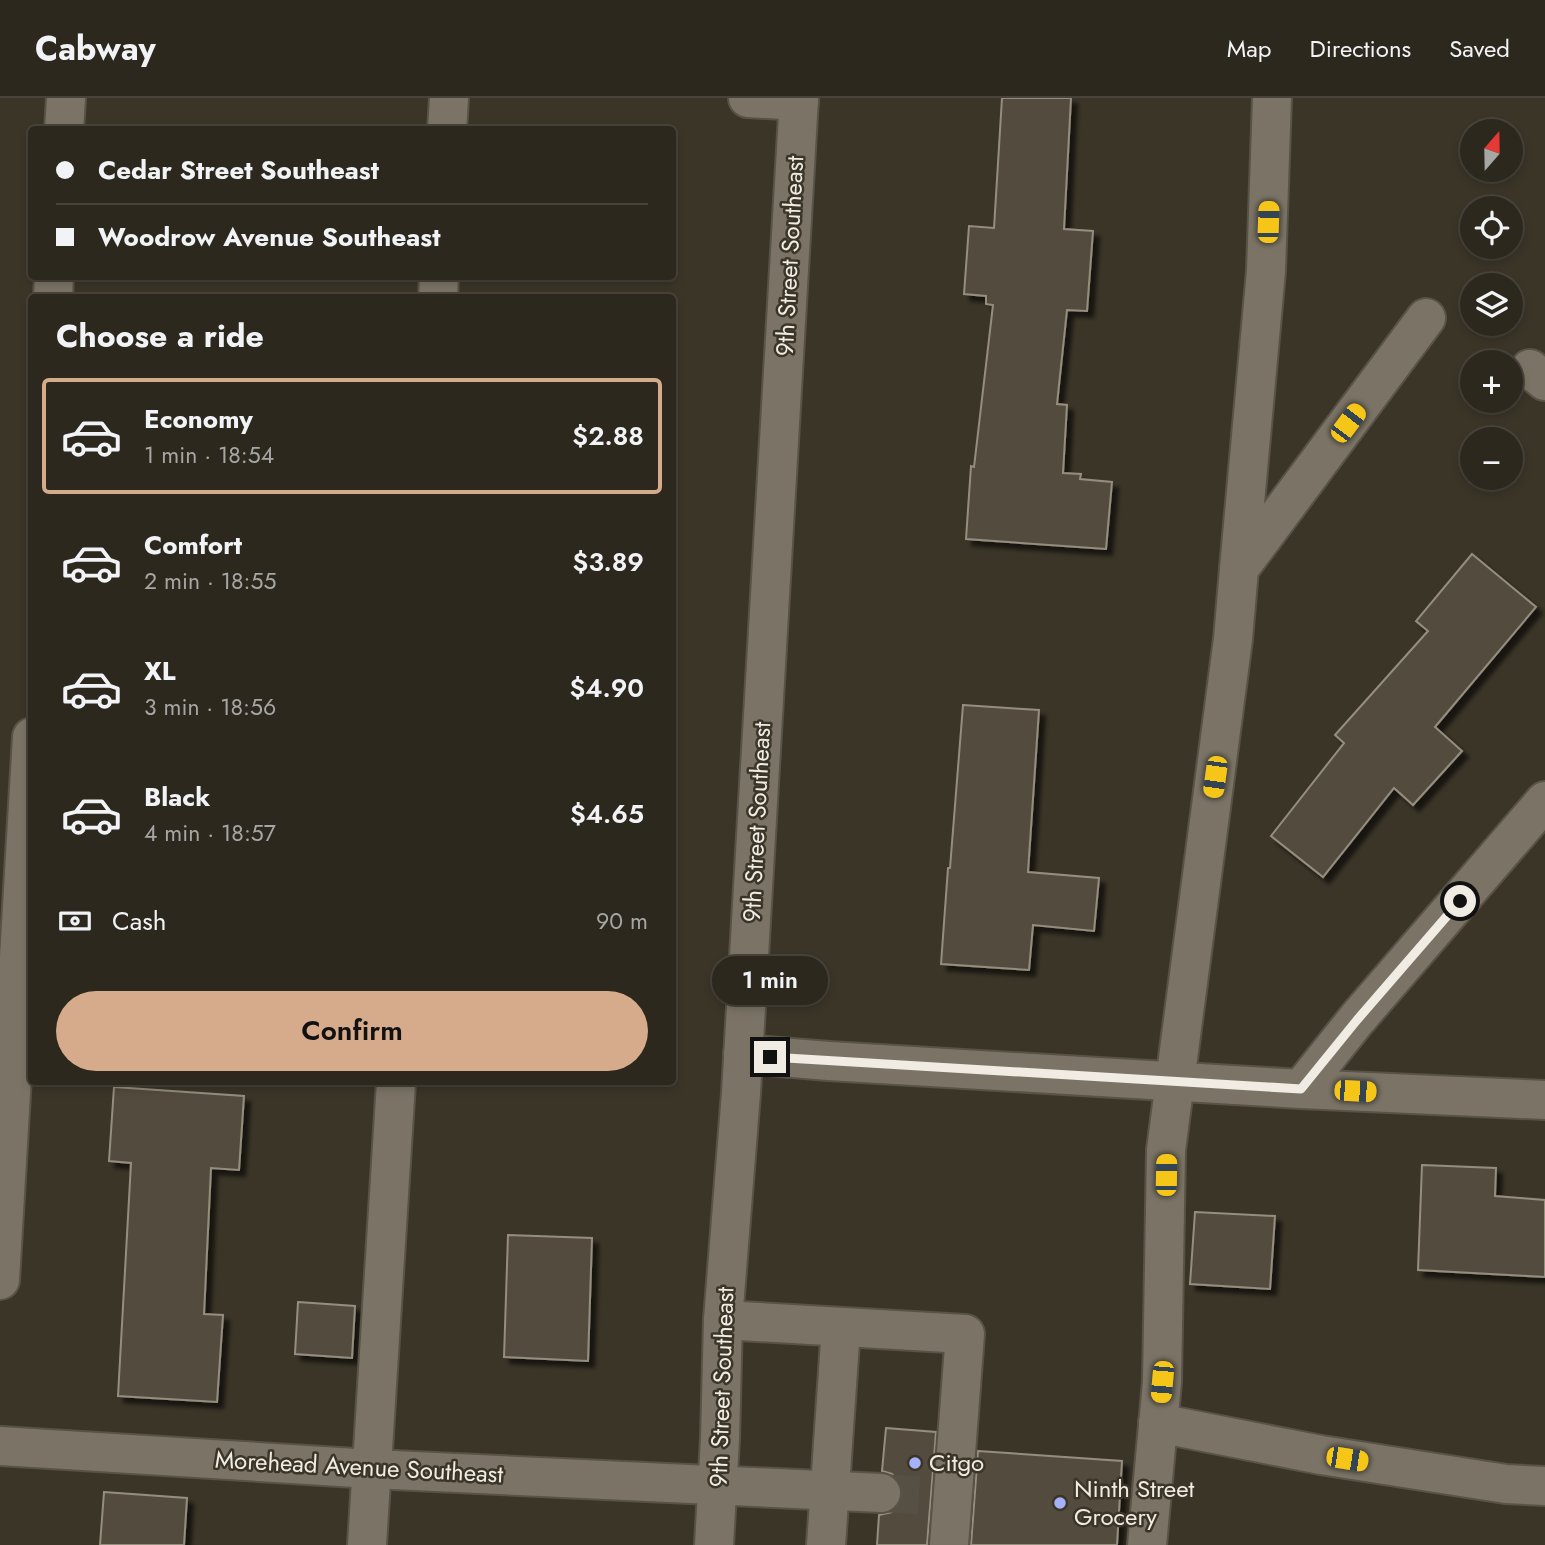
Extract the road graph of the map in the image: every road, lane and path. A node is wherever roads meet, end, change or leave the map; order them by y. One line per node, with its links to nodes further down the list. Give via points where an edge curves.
1 (66, 98): 6 (street)
2 (449, 98): 7 (street)
3 (748, 98): 5 (street)
4 (1272, 98): 9 (street, via 1266,271)
5 (799, 100): 12 (street, 9th Street Southeast)
6 (64, 126)
7 (447, 126)
8 (1426, 318): 9 (street)
9 (1239, 569): 13 (street)
10 (1545, 802): 15 (street)
11 (28, 805): 17 (street)
12 (743, 1054): 13 (street); 18 (street, 9th Street Southeast)
13 (1175, 1081): 15 (street); 20 (street, via 1166,1150)
14 (396, 1085): 22 (street)
15 (1301, 1089): 16 (street)
16 (1545, 1100)
17 (0, 1280)
18 (723, 1320): 19 (street); 23 (street, 9th Street Southeast)
19 (841, 1327): 25 (street); 30 (street, via 965,1334 948,1497)
20 (1158, 1423): 24 (street, via 1321,1455); 31 (street)
21 (0, 1446): 22 (street, Morehead Avenue Southeast)
22 (372, 1469): 23 (street, Morehead Avenue Southeast); 27 (street)
23 (718, 1485): 25 (street, Morehead Avenue Southeast); 28 (street, 9th Street Southeast)
24 (1545, 1486)
25 (830, 1491): 26 (street, Morehead Avenue Southeast); 29 (street)
26 (881, 1493)
27 (367, 1545)
28 (714, 1545)
29 (826, 1545)
30 (949, 1545)
31 (1147, 1545)

